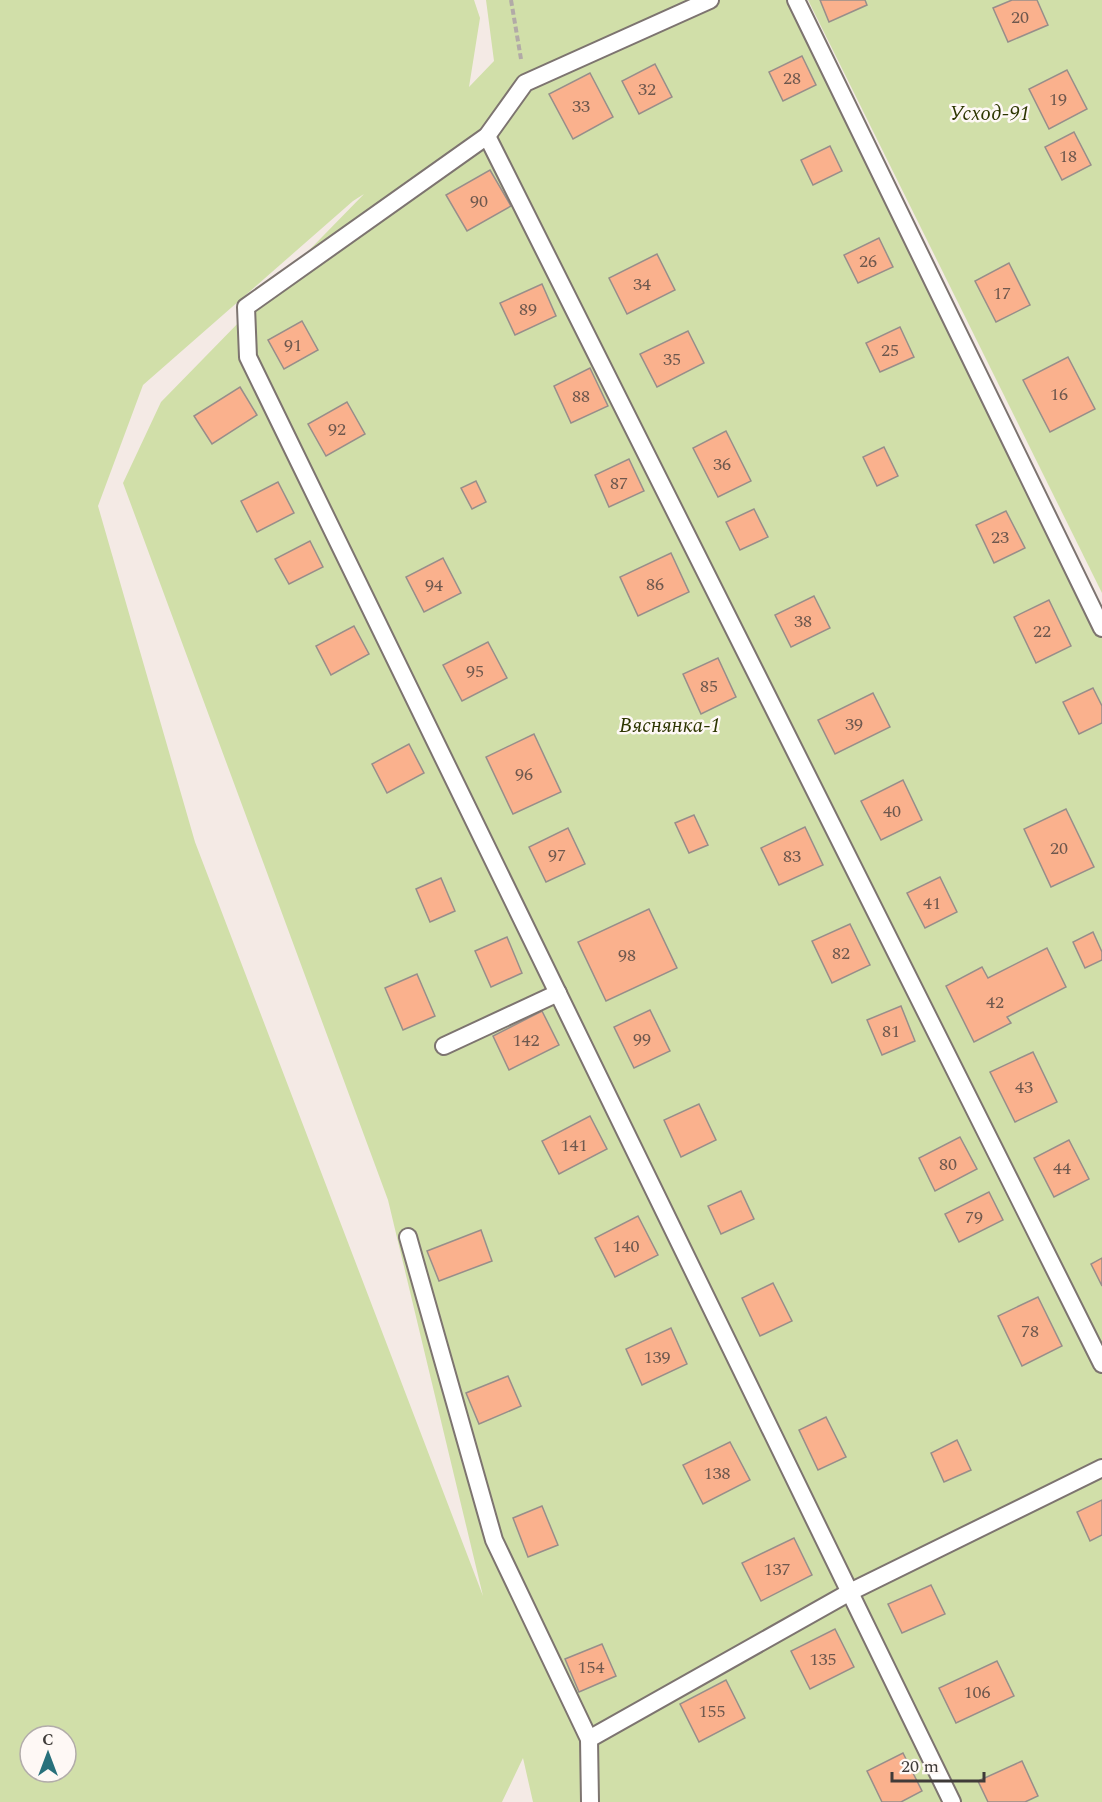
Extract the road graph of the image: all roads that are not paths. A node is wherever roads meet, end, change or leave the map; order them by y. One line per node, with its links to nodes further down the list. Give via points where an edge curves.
1 (710, 0): 3 (lane, via 525,83)
2 (796, 0): 4 (lane)
3 (487, 136): 5 (lane, via 246,307 248,357); 8 (lane)
4 (1102, 628)
5 (558, 993): 6 (lane); 10 (lane)
6 (444, 1046)
7 (408, 1237): 11 (lane, via 494,1540)
8 (1102, 1364)
9 (1102, 1468): 10 (lane)
10 (850, 1592): 11 (lane); 13 (lane)
11 (590, 1739): 12 (lane)
12 (590, 1802)
13 (952, 1802)

